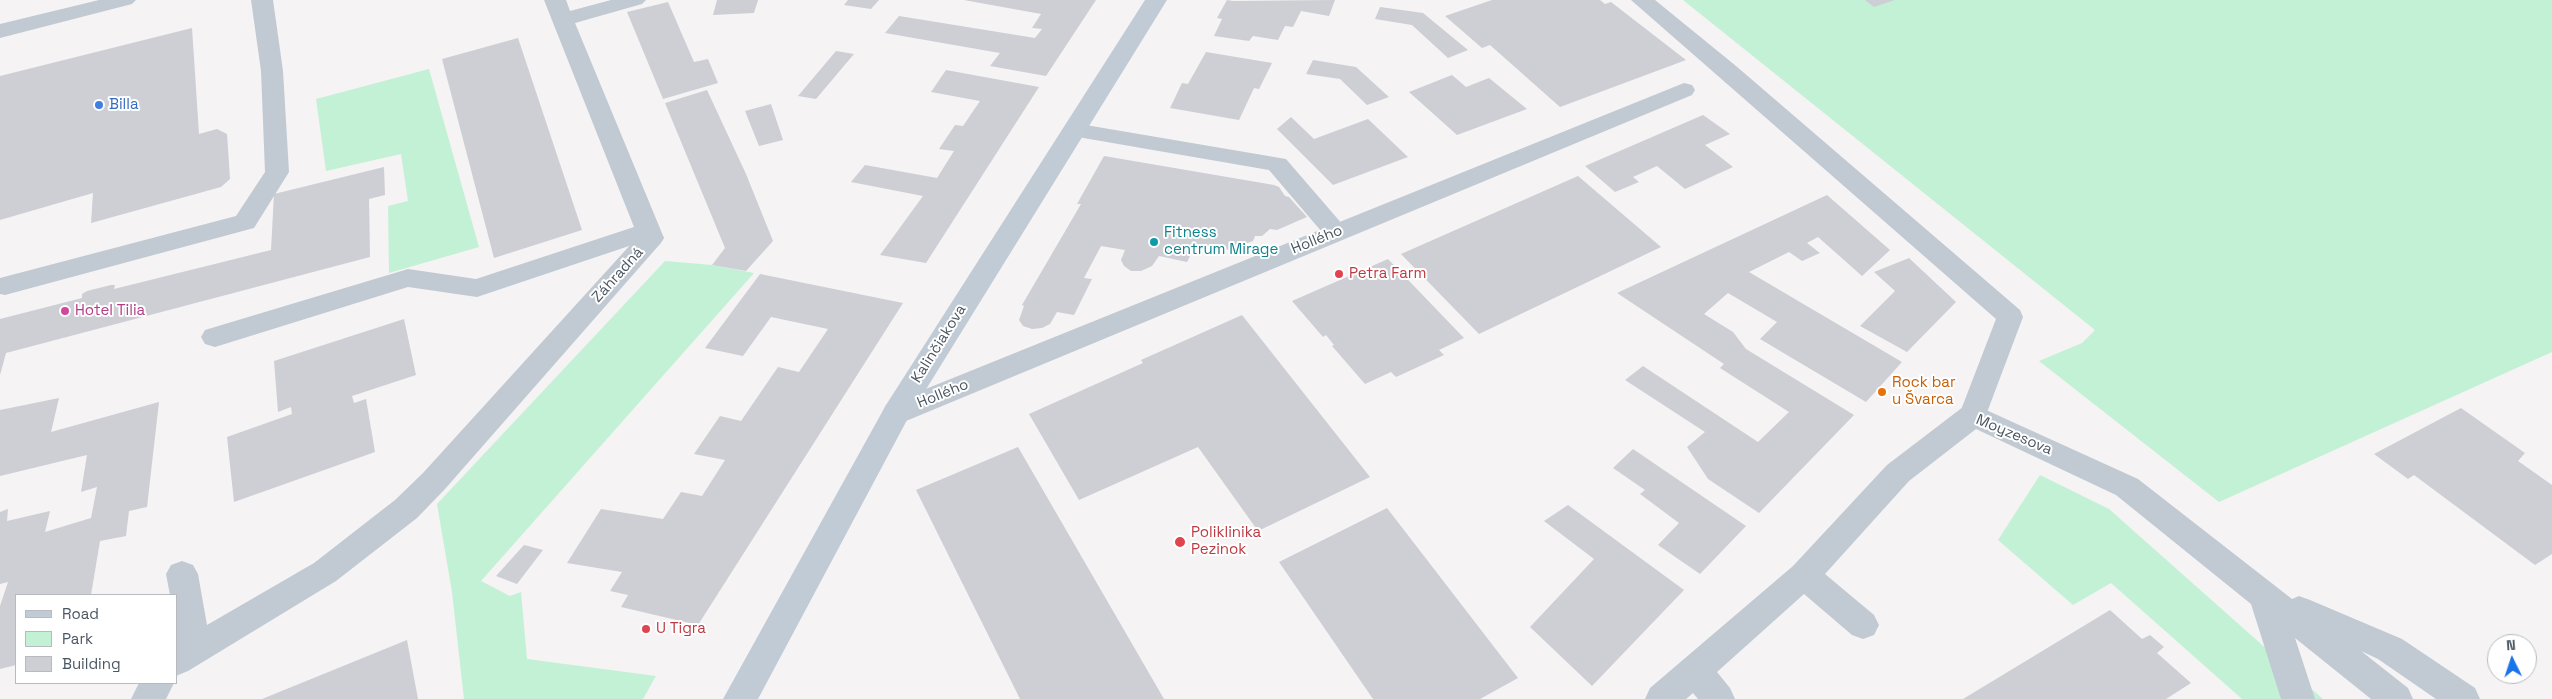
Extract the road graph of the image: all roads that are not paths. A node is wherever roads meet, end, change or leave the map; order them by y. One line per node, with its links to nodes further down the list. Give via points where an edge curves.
1 (125, 0): 7 (street)
2 (262, 0): 12 (street, via 272,71 277,172 245,222)
3 (635, 0): 6 (street)
4 (1156, 0): 9 (main road, Kalinčiakova)
5 (1642, 0): 15 (street, via 2010,317)
6 (559, 10): 11 (street, Záhradná)
7 (0, 31)
8 (1684, 90): 10 (street, Hollého)
9 (1074, 130): 10 (street, via 1277,164); 14 (main road, Kalinčiakova)
10 (1336, 232): 14 (street, Hollého)
11 (649, 234): 13 (street, via 477,288 408,278); 20 (street, Záhradná, via 406,509 325,572)
12 (5, 286)
13 (215, 337)
14 (896, 413): 24 (main road, Kalinčiakova)
15 (1973, 415): 17 (street, Moyzesova, via 1898,473); 18 (street, Moyzesova, via 2127,487)
16 (182, 574): 20 (street)
17 (1804, 575): 19 (street); 21 (street, Moyzesova)
18 (2265, 596): 27 (street); 28 (street, Moyzesova); 29 (street, via 2390,649)
19 (1863, 625)
20 (186, 655)
21 (1695, 670): 25 (street, Moyzesova); 26 (street)
22 (156, 684): 23 (street)
23 (148, 699)
24 (740, 699)
25 (1662, 699)
26 (1718, 699)
27 (2298, 699)
28 (2396, 699)
29 (2463, 699)

